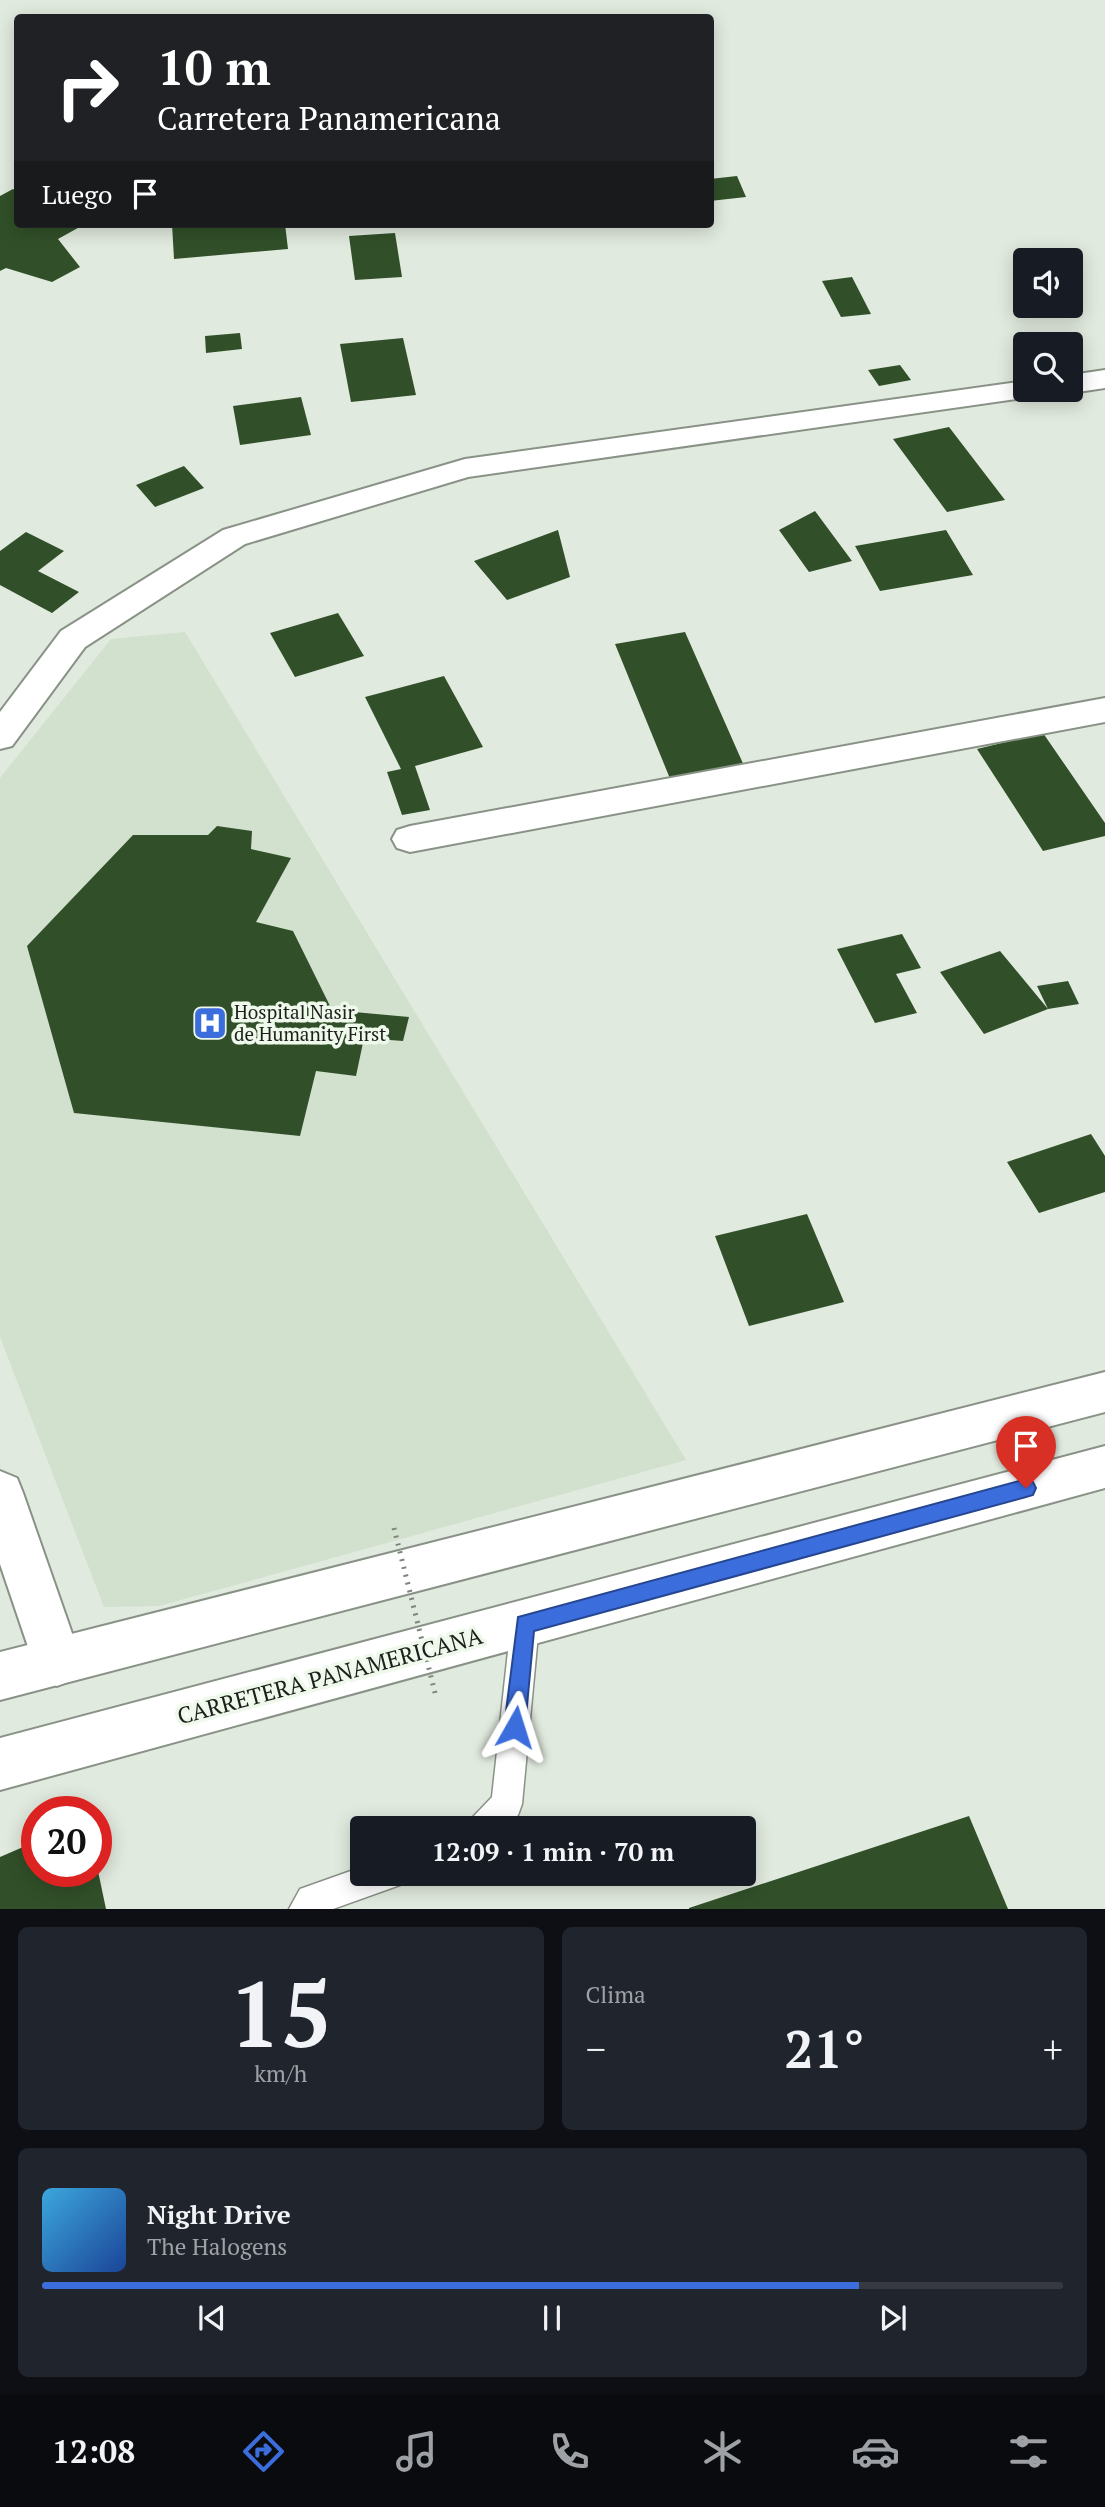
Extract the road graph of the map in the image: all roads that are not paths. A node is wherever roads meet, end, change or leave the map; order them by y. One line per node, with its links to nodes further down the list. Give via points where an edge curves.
1 (1105, 379): 2 (main road)
2 (1083, 382)
3 (1013, 392): 5 (main road, via 465,468 234,537 73,639)
4 (1105, 710): 6 (main road)
5 (0, 737)
6 (410, 839)
7 (1105, 1392): 11 (main road)
8 (1105, 1467): 10 (main road, CARRETERA PANAMERICANA)
9 (0, 1493): 11 (main road)
10 (525, 1623): 13 (main road, CARRETERA PANAMERICANA); 14 (lane, via 507,1804)
11 (57, 1662): 12 (main road)
12 (0, 1676)
13 (0, 1764)
14 (495, 1816)
15 (353, 1886): 16 (lane, via 311,1900)
16 (305, 1909)

